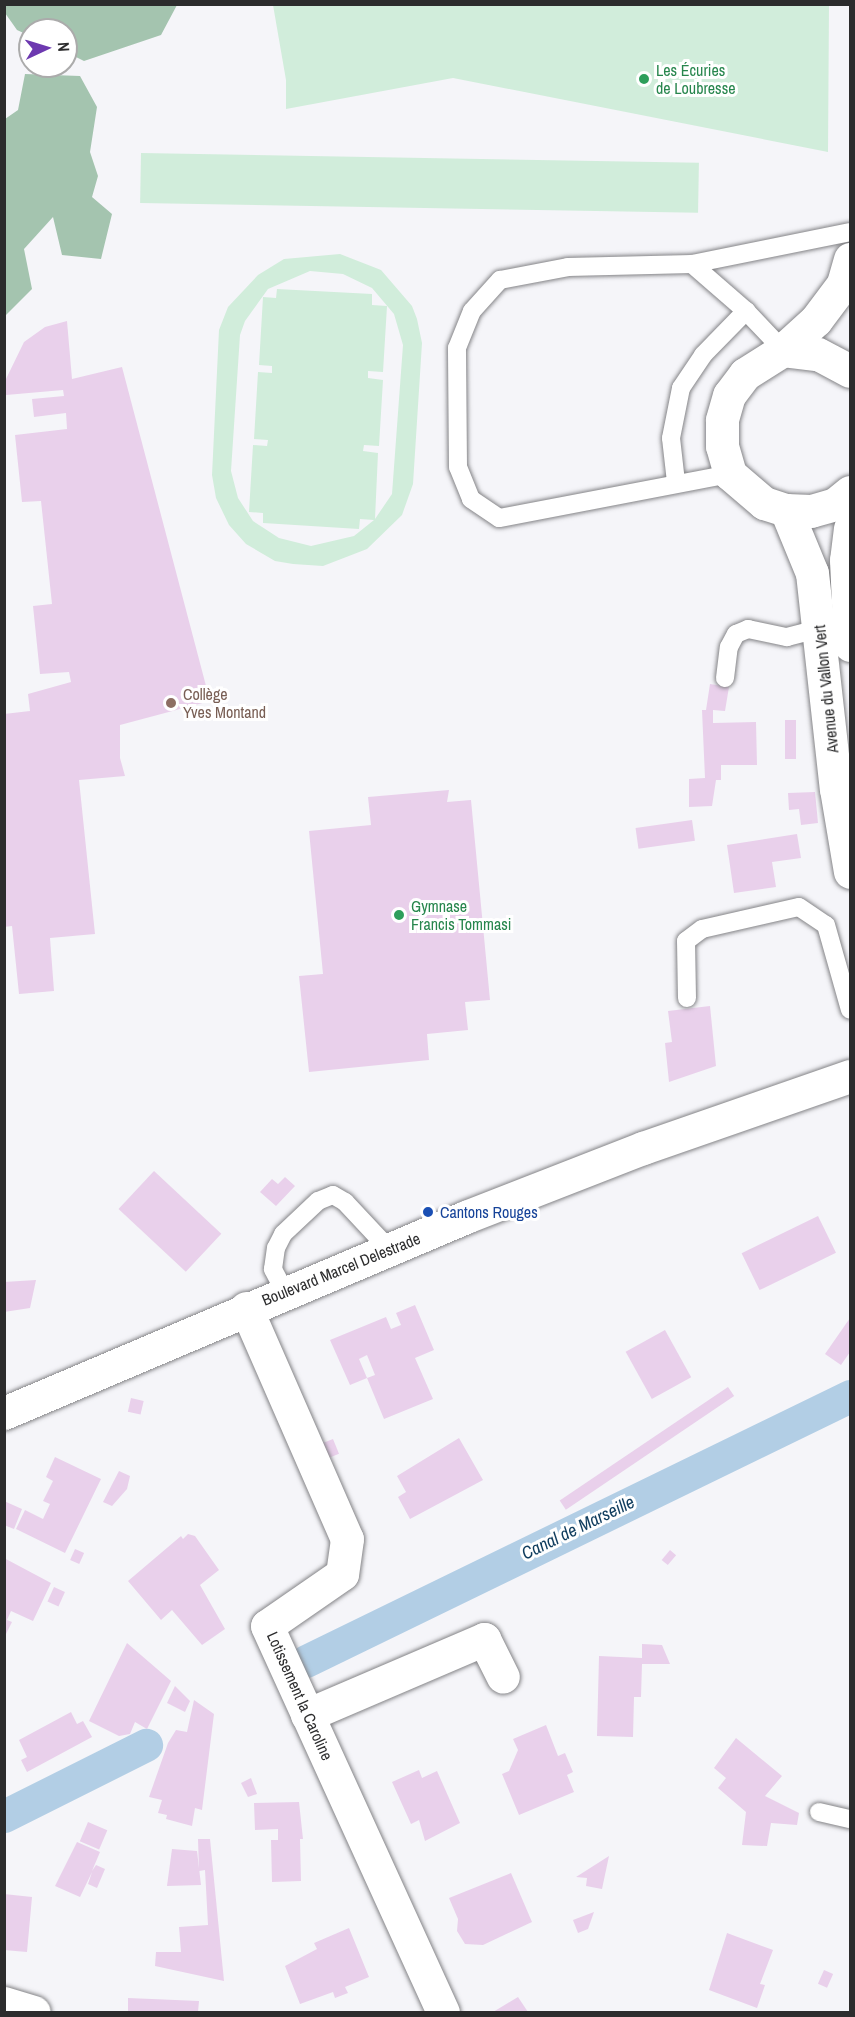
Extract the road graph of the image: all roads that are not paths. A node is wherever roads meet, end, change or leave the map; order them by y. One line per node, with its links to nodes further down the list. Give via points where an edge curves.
1 (850, 232): 3 (lane)
2 (850, 259): 5 (street, via 843,284)
3 (692, 264): 4 (lane); 8 (lane, via 568,267 500,279 472,311 457,348 458,467 471,499 498,518)
4 (746, 311): 5 (lane); 8 (lane, via 703,355 681,388 670,438)
5 (783, 350): 6 (street, via 818,354); 7 (street, via 745,374 729,395 722,420 722,446)
6 (850, 371)
7 (730, 474): 8 (lane); 10 (street, via 764,503)
8 (676, 482)
9 (850, 492): 10 (street, via 835,504 811,511)
10 (786, 510): 12 (street, Avenue du Vallon Vert)
11 (850, 528): 12 (street, Avenue du Vallon Vert)
12 (840, 632): 13 (lane, via 787,637 748,629 736,634 729,646); 14 (street, Avenue du Vallon Vert)
13 (725, 678)
14 (843, 789): 15 (street, Avenue du Vallon Vert)
15 (850, 872)
16 (687, 998): 17 (lane, via 686,942 702,930 799,907 826,925)
17 (850, 1010)
18 (850, 1076): 19 (street, Boulevard Marcel Delestrade, via 643,1148)
19 (389, 1249): 20 (street, Boulevard Marcel Delestrade); 20 (lane, via 345,1202 333,1195 318,1201 282,1234 276,1248 273,1269)
20 (285, 1292): 21 (street, Boulevard Marcel Delestrade)
21 (246, 1308): 22 (street, Boulevard Marcel Delestrade); 24 (street, Lotissement la Caroline, via 347,1539 342,1574 267,1626)
22 (4, 1413)
23 (503, 1677): 24 (street, via 484,1639)
24 (307, 1715): 29 (street, Lotissement la Caroline)
25 (819, 1812): 26 (lane)
26 (850, 1819)
27 (4, 2003): 28 (street)
28 (34, 2013)
29 (443, 2013)

